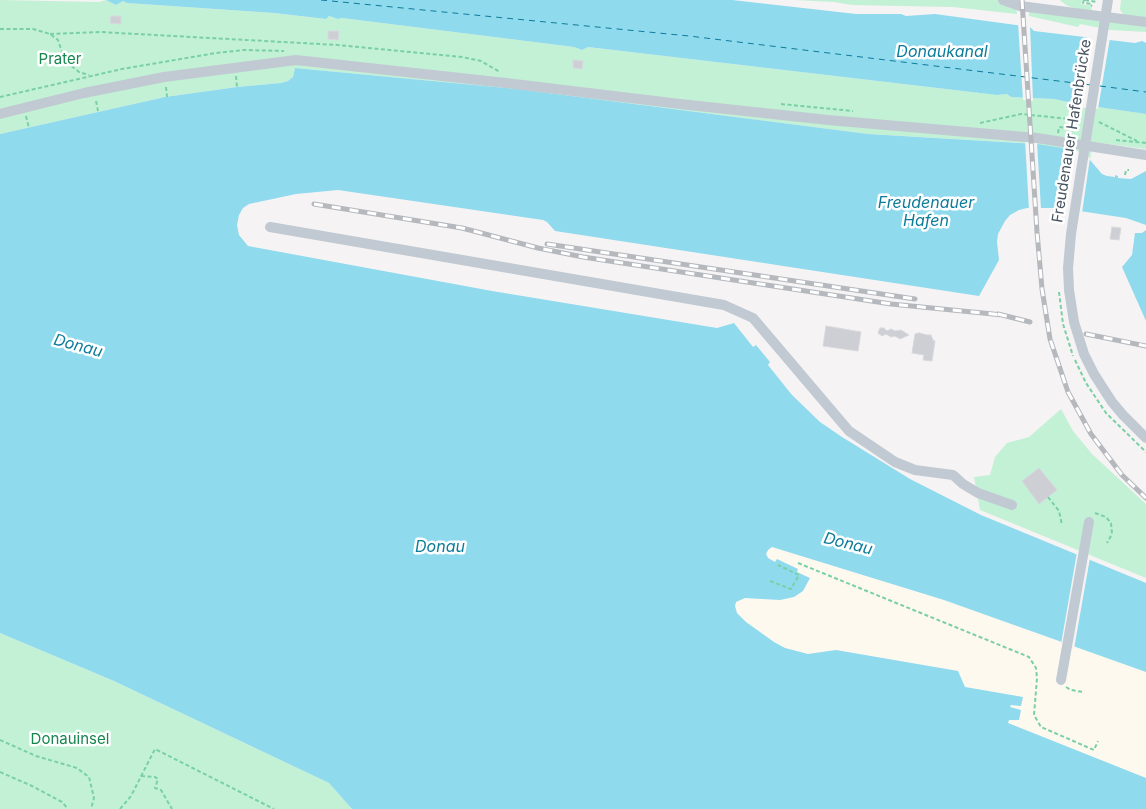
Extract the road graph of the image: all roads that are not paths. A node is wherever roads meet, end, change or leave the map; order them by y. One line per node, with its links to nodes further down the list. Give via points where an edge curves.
1 (1007, 1): 3 (street)
2 (1103, 1): 7 (street, Freudenauer Hafenbrücke, bridge, via 1071,234 1069,290 1074,322 1094,374 1112,402)
3 (1146, 22)
4 (0, 114): 5 (street, via 164,77 296,60 690,106 1037,138)
5 (1146, 155)
6 (270, 227): 8 (street, via 724,305 753,318 849,431 895,462 915,470 953,475 978,493)
7 (1146, 438)
8 (1012, 505)
9 (1089, 517): 10 (street)
10 (1061, 680)

